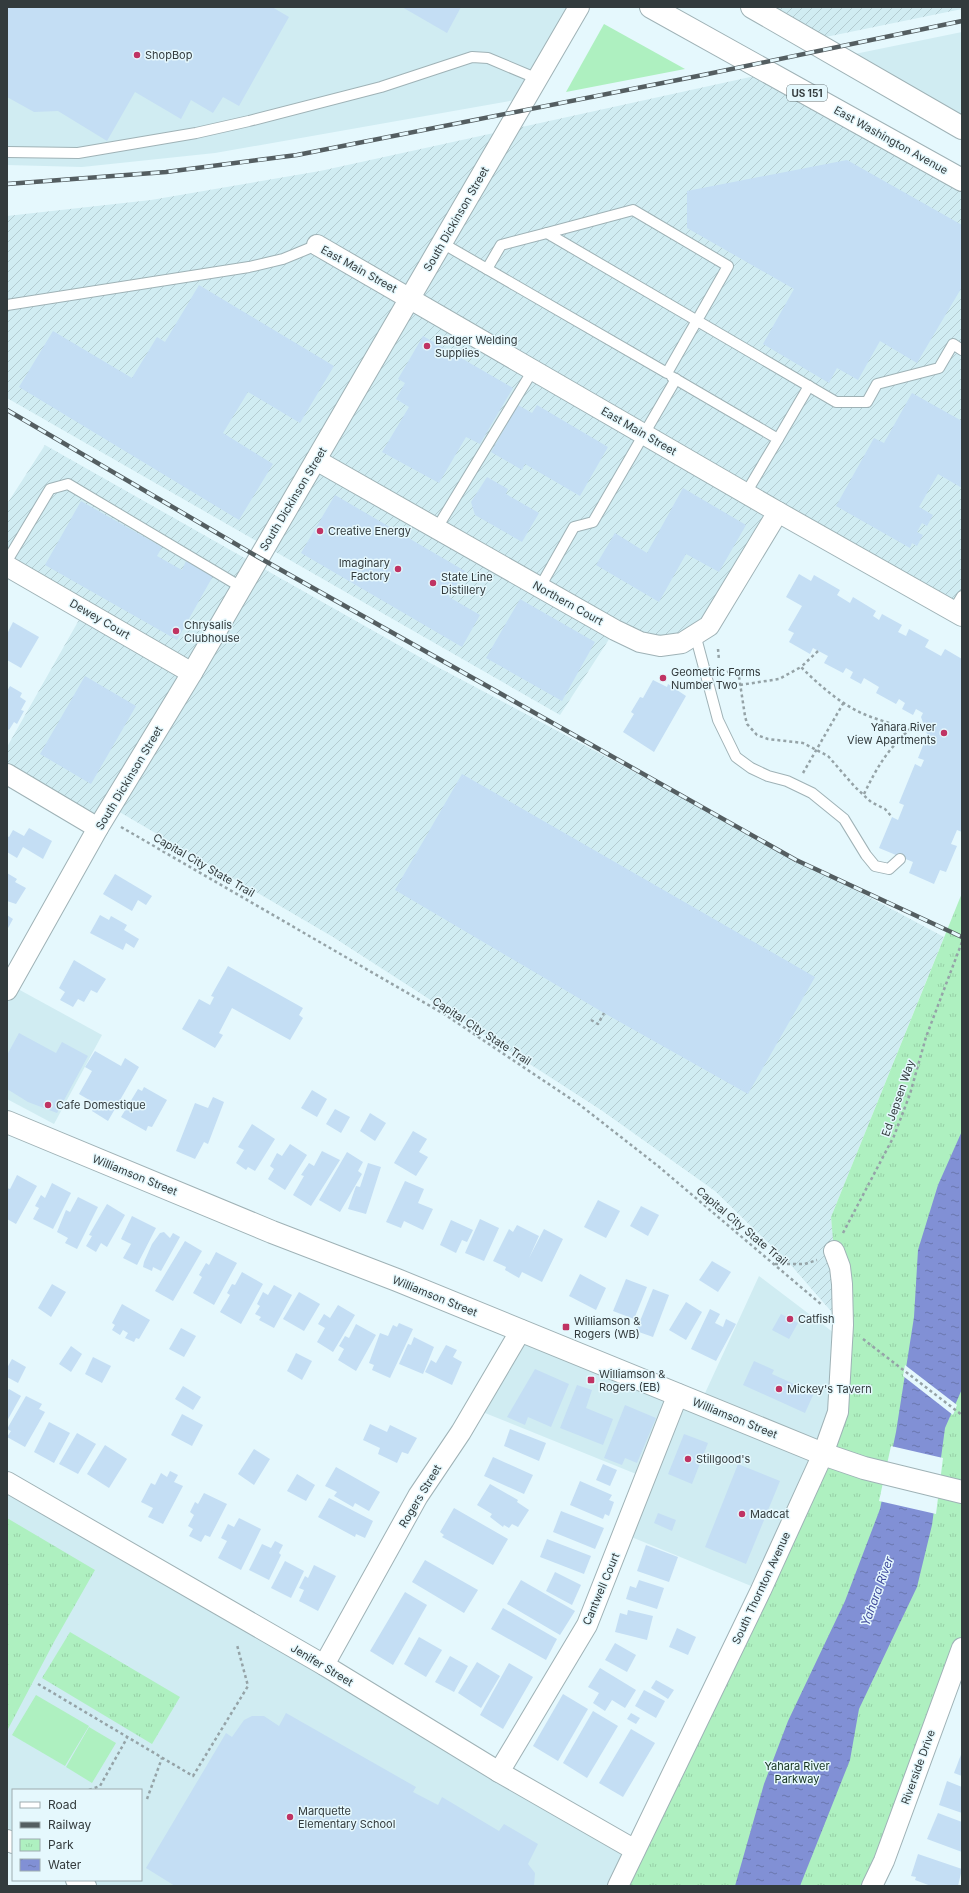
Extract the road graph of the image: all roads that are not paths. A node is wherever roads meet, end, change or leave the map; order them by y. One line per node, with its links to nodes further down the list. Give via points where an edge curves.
1 (579, 7): 4 (street, South Dickinson Street)
2 (651, 7): 7 (street, East Washington Avenue / US 151)
3 (752, 7): 5 (street)
4 (538, 79): 6 (lane, via 488,58 472,57 381,87 249,122 196,133 78,152); 9 (street, South Dickinson Street)
5 (962, 128)
6 (7, 152)
7 (962, 180)
8 (547, 233): 11 (lane, via 500,245); 14 (lane); 14 (lane, via 633,210 722,262 728,266)
9 (442, 243): 11 (lane); 12 (street, South Dickinson Street)
10 (317, 245): 12 (street, East Main Street); 13 (lane, via 283,259 249,267)
11 (487, 269): 17 (lane)
12 (410, 298): 16 (street, East Main Street); 22 (street, South Dickinson Street)
13 (7, 305)
14 (697, 321): 17 (lane); 19 (lane)
15 (962, 350): 19 (lane, via 953,344 939,368 877,384 867,402 836,402)
16 (533, 370): 20 (street, East Main Street); 25 (lane)
17 (667, 374): 18 (lane)
18 (676, 379): 20 (lane); 21 (lane)
19 (809, 386): 21 (lane)
20 (644, 434): 23 (street, East Main Street); 29 (lane, via 593,522 574,527)
21 (778, 439): 23 (lane)
22 (316, 460): 25 (street, Northern Court); 28 (street, South Dickinson Street)
23 (746, 493): 24 (street, East Main Street)
24 (778, 512): 30 (street, East Main Street); 31 (street, Northern Court, via 709,626)
25 (437, 528): 29 (street, Northern Court)
26 (7, 561): 28 (lane, via 50,489 68,484)
27 (7, 566): 32 (street, Dewey Court)
28 (241, 587): 32 (street, South Dickinson Street)
29 (540, 587): 31 (street, Northern Court, via 640,642 660,646 682,643)
30 (959, 607)
31 (695, 634): 35 (lane, via 718,720 736,757 751,768 812,793 844,819 875,866 889,869)
32 (192, 673): 34 (street, South Dickinson Street)
33 (7, 774): 34 (street)
34 (98, 828): 36 (street, South Dickinson Street)
35 (900, 859)
36 (7, 990)
37 (7, 1122): 39 (street, Williamson Street, via 272,1232)
38 (834, 1251): 41 (street, South Thornton Avenue, via 840,1267 843,1325 838,1412)
39 (521, 1330): 40 (street, Williamson Street); 45 (street, Rogers Street, via 461,1432 418,1496)
40 (678, 1394): 41 (street, Williamson Street); 46 (street, Cantwell Court, via 587,1625)
41 (823, 1454): 43 (street, Williamson Street, via 864,1468); 47 (street, South Thornton Avenue, via 756,1600)
42 (7, 1482): 45 (street, Jenifer Street)
43 (962, 1492)
44 (962, 1648): 49 (street, Riverside Drive, via 884,1861)
45 (324, 1665): 46 (street, Jenifer Street)
46 (499, 1772): 47 (street, Jenifer Street)
47 (635, 1850): 48 (street, South Thornton Avenue)
48 (618, 1886)
49 (872, 1886)

